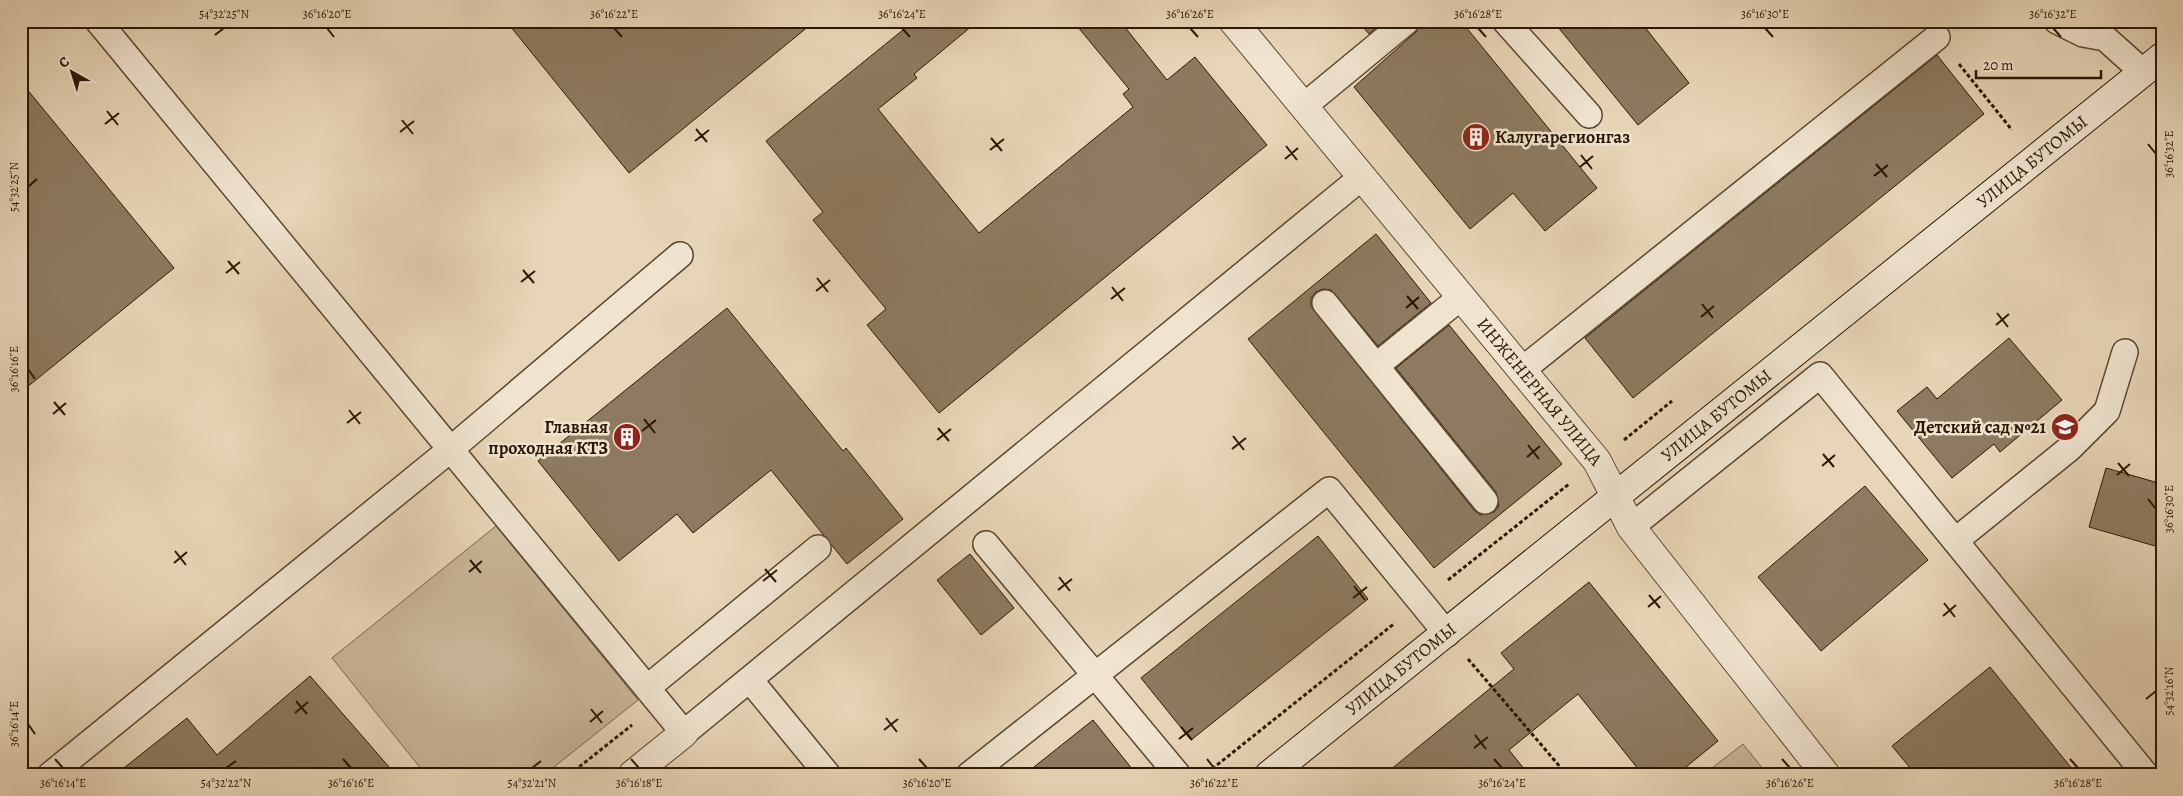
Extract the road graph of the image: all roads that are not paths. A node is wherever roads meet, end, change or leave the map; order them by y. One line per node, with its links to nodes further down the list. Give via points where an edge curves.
1 (98, 21): 17 (lane)
2 (1234, 21): 8 (street, ИНЖЕНЕРНАЯ УЛИЦА)
3 (1407, 21): 8 (lane)
4 (1505, 21): 9 (lane)
5 (2057, 21): 7 (lane, via 2084,34 2105,38)
6 (1937, 37): 16 (lane)
7 (2152, 64): 18 (street, УЛИЦА БУТОМЫ)
8 (1304, 106): 10 (street, ИНЖЕНЕРНАЯ УЛИЦА)
9 (1588, 115)
10 (1362, 177): 12 (street, ИНЖЕНЕРНАЯ УЛИЦА); 26 (lane)
11 (680, 255): 17 (lane)
12 (1461, 297): 15 (lane); 16 (street, ИНЖЕНЕРНАЯ УЛИЦА)
13 (1325, 303): 15 (lane)
14 (2125, 352): 21 (lane, via 2107,411 2070,448)
15 (1376, 366): 19 (lane)
16 (1522, 370): 18 (street, ИНЖЕНЕРНАЯ УЛИЦА, via 1598,461)
17 (451, 450): 27 (lane); 29 (lane)
18 (1615, 496): 20 (street, ИНЖЕНЕРНАЯ УЛИЦА); 24 (street, УЛИЦА БУТОМЫ)
19 (1485, 501)
20 (1631, 527): 21 (lane, via 1820,375); 35 (street, ИНЖЕНЕРНАЯ УЛИЦА)
21 (1955, 541): 36 (lane)
22 (986, 544): 25 (lane)
23 (818, 548): 27 (lane)
24 (1447, 634): 25 (lane, via 1329,490); 34 (street, УЛИЦА БУТОМЫ)
25 (1095, 675): 32 (lane); 33 (lane)
26 (750, 680): 28 (lane); 31 (lane)
27 (654, 696): 28 (lane)
28 (684, 733): 30 (street)
29 (50, 775)
30 (632, 775)
31 (828, 775)
32 (969, 775)
33 (1178, 775)
34 (1269, 775)
35 (1826, 775)
36 (2146, 775)

